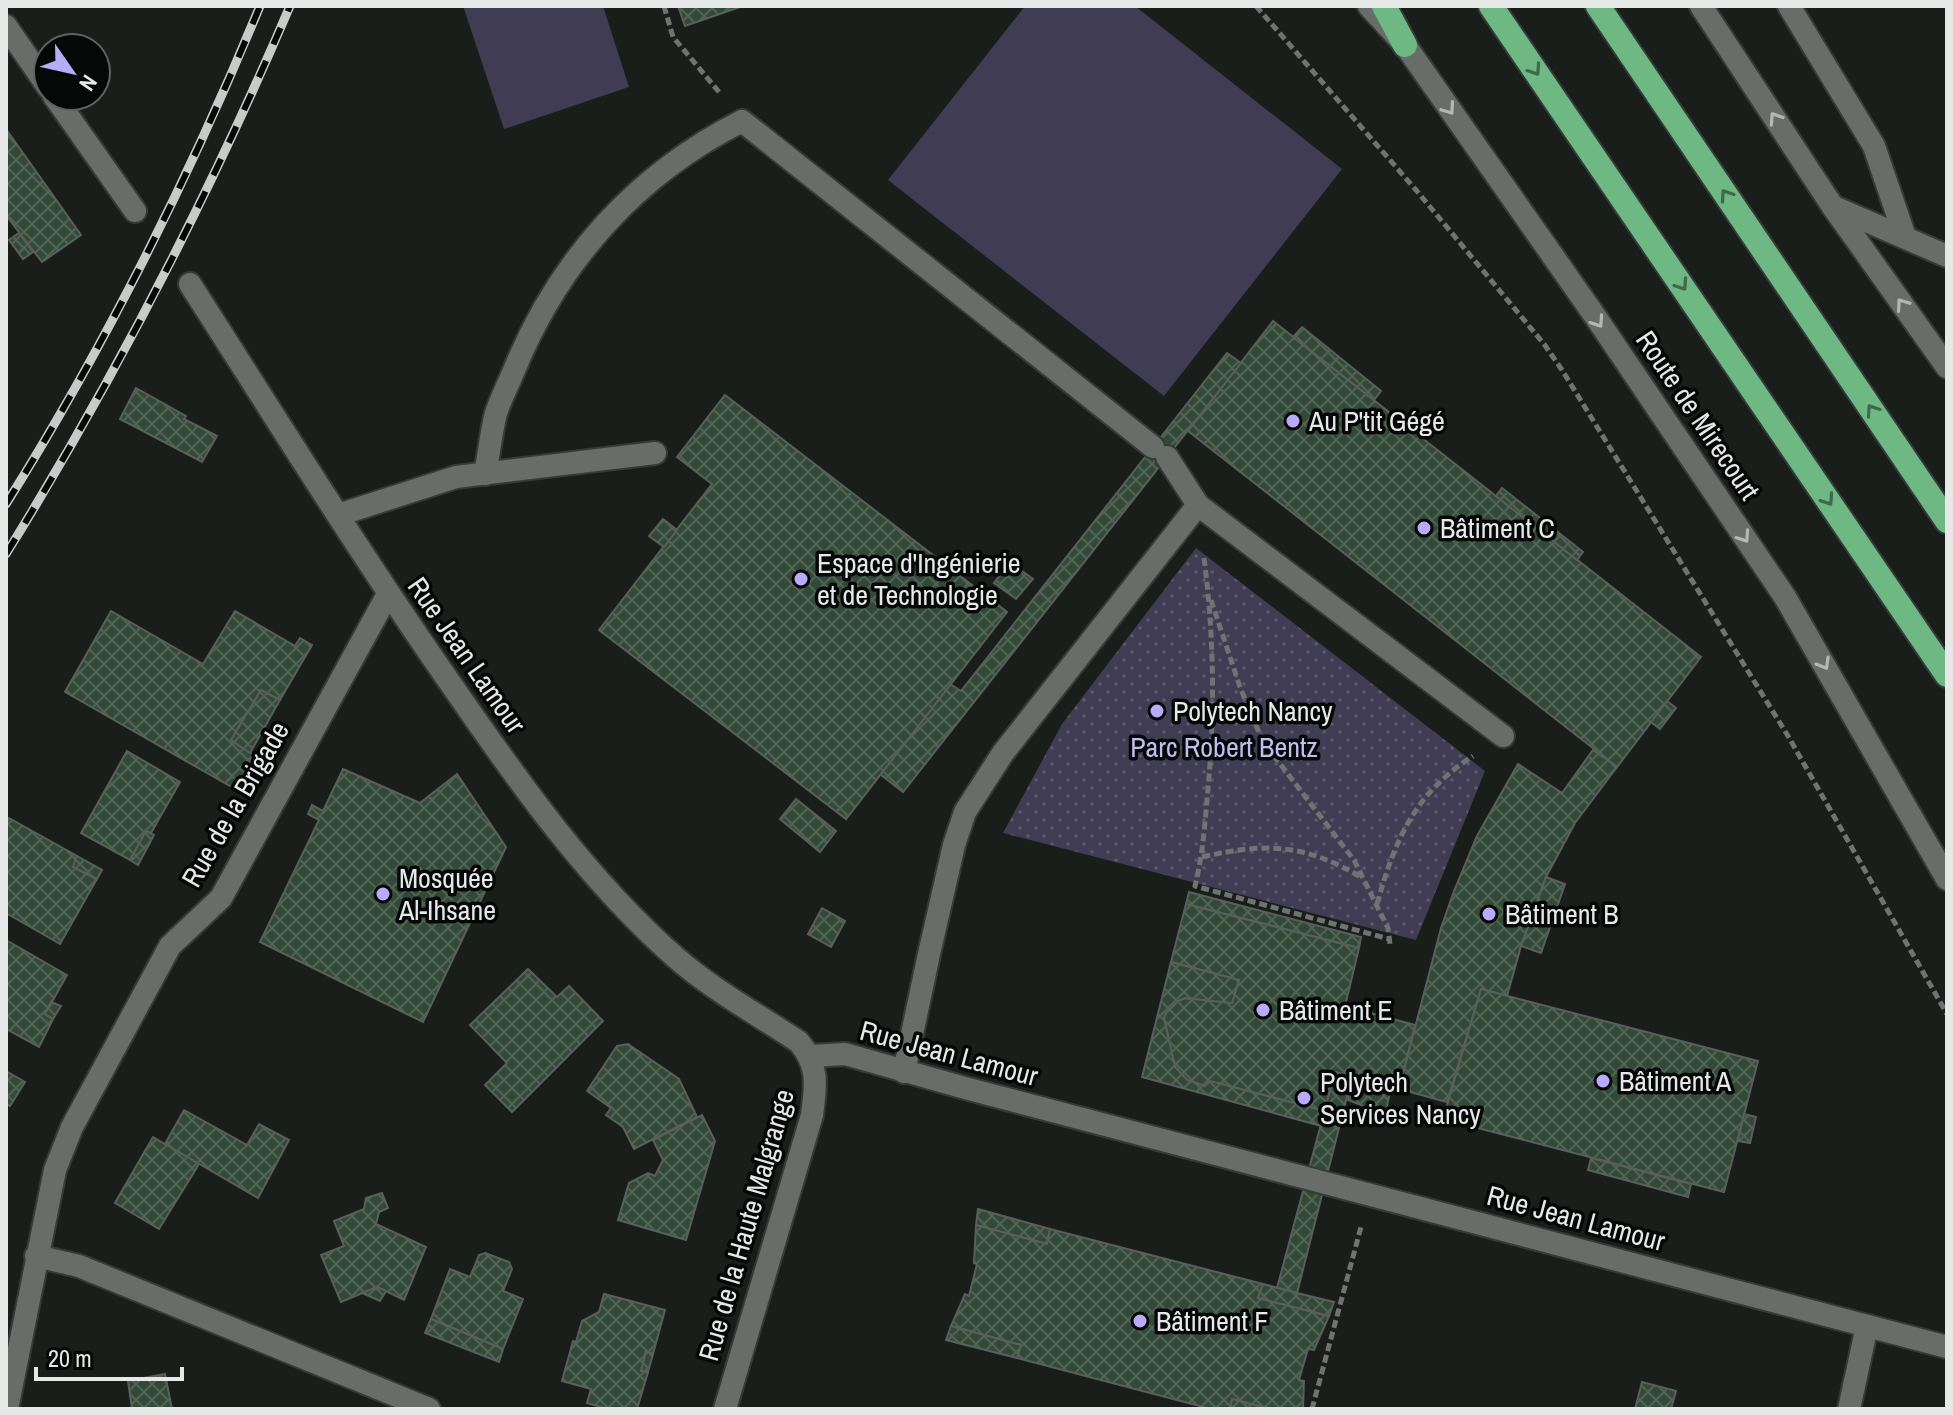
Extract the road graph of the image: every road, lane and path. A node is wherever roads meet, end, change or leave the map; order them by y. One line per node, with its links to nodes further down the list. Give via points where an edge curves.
1 (664, 6): 13 (path, via 673,37)
2 (1256, 6): 33 (path, via 1416,190 1562,370 1788,736)
3 (1369, 6): 10 (street, Route de Mirecourt)
4 (1384, 6): 10 (highway)
5 (1491, 6): 27 (highway, one-way to 27)
6 (1598, 6): 24 (highway, one-way to 6)
7 (1701, 6): 14 (street, one-way to 7)
8 (1789, 6): 16 (street, via 1874,146)
9 (6, 26): 11 (street)
10 (1405, 45): 31 (street, Route de Mirecourt, one-way to 31, via 1785,597)
11 (32, 64)
12 (65, 112): 15 (street)
13 (742, 121): 21 (street, via 708,138 657,177 608,219 568,268 530,331 496,413); 22 (street, via 1160,452)
14 (1833, 207): 16 (street); 19 (street, one-way to 14)
15 (135, 211)
16 (1905, 237): 17 (street)
17 (1947, 256)
18 (190, 284): 23 (street, Rue Jean Lamour)
19 (1947, 367)
20 (655, 453): 21 (street)
21 (485, 474): 23 (street, via 456,477)
22 (1198, 505): 25 (path); 28 (street); 35 (street, via 1003,753 965,812)
23 (338, 515): 26 (street, Rue Jean Lamour)
24 (1947, 521)
25 (1208, 592): 29 (path, via 1214,714); 30 (path, via 1258,730)
26 (388, 594): 34 (street, Rue Jean Lamour, via 521,785 633,917 695,974 799,1042); 37 (street, Rue de la Brigade, via 221,898 170,946 72,1127 55,1170)
27 (1947, 675)
28 (1503, 736): 32 (path, via 1465,761 1421,803 1391,853)
29 (1202, 857): 30 (path, via 1250,848 1296,849); 32 (path, via 1195,886 1390,942)
30 (1364, 878): 32 (path)
31 (1947, 879)
32 (1377, 905)
33 (1947, 1014)
34 (811, 1056): 35 (street, Rue Jean Lamour, via 845,1054); 42 (street, Rue de la Haute Malgrange, via 816,1085 812,1115)
35 (904, 1072): 36 (street, Rue Jean Lamour)
36 (1369, 1195): 38 (street, Rue Jean Lamour); 43 (path)
37 (36, 1256): 40 (street, Rue de la Brigade); 41 (street, via 79,1266)
38 (1867, 1326): 39 (street, Rue Jean Lamour); 44 (street)
39 (1947, 1347)
40 (7, 1409)
41 (429, 1409)
42 (725, 1409)
43 (1312, 1409)
44 (1849, 1409)

